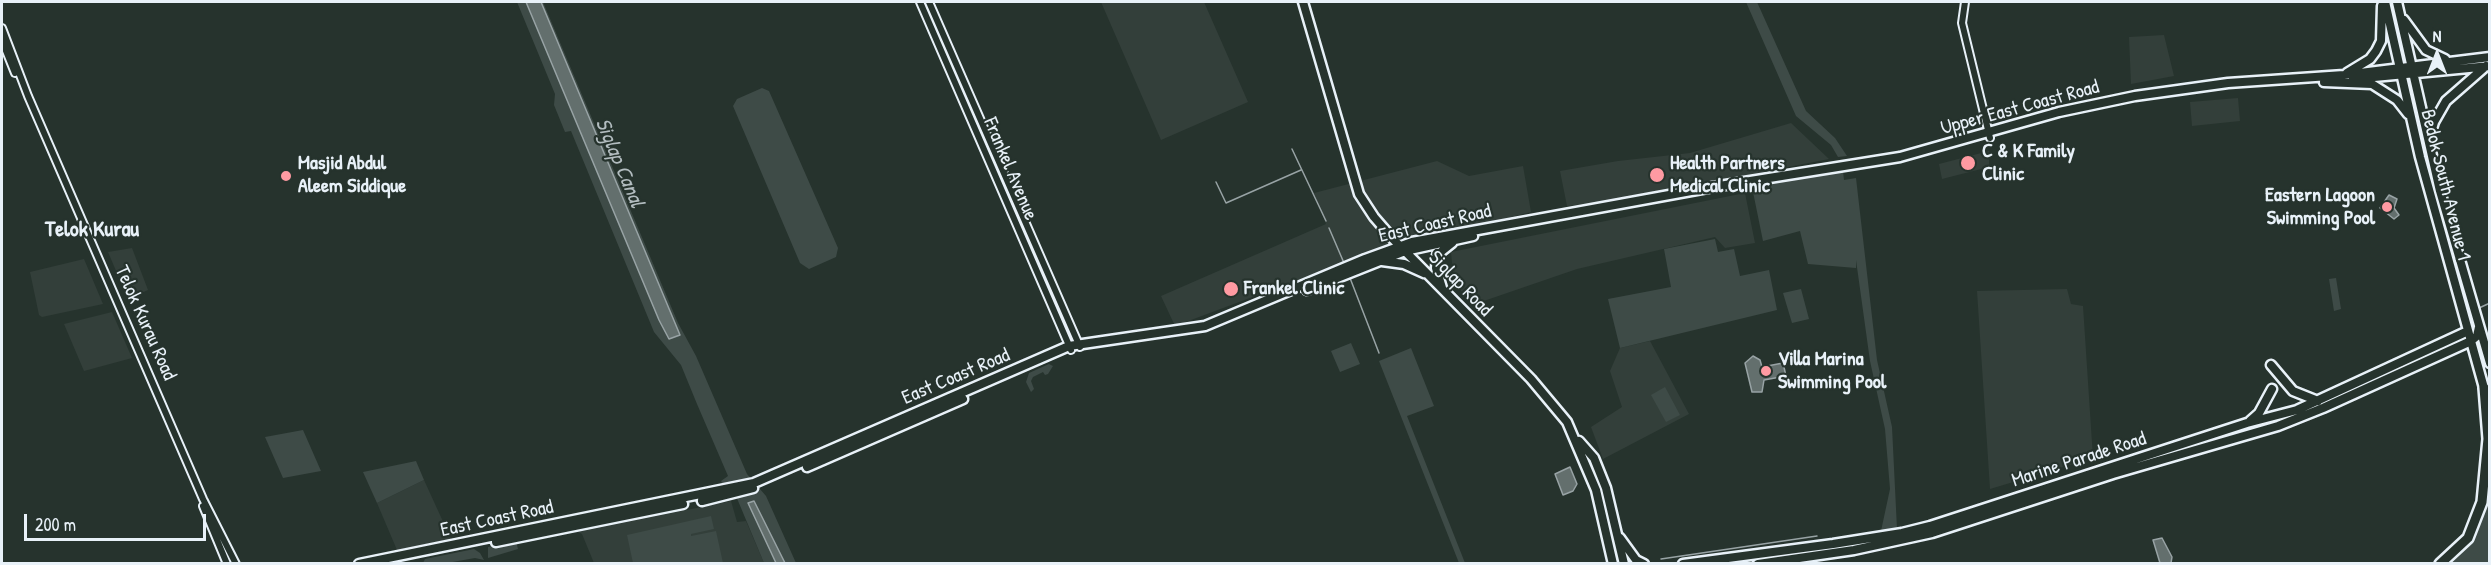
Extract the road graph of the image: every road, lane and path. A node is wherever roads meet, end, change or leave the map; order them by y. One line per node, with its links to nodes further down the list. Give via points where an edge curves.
1 (920, 2): 29 (street, Frankel Avenue)
2 (929, 2): 29 (street, Frankel Avenue)
3 (1303, 2): 22 (main road, Siglap Road, via 1359,194)
4 (1965, 2): 18 (street, via 1962,23)
5 (2384, 2): 14 (main road, Bedok South Avenue 1); 15 (main road, via 2381,41 2376,51)
6 (2397, 2): 7 (main road, Bedok South Avenue 1)
7 (2401, 14): 11 (main road, via 2427,52); 13 (main road, Bedok South Avenue 1)
8 (2, 28): 39 (street, Telok Kurau Road)
9 (2, 41): 39 (street, Telok Kurau Road)
10 (2490, 57): 11 (main road, Upper East Coast Road)
11 (2454, 61): 13 (main road, Upper East Coast Road)
12 (2488, 66): 13 (main road, Upper East Coast Road); 19 (main road, via 2446,100)
13 (2412, 69): 14 (main road, Upper East Coast Road); 19 (main road, Bedok South Avenue 1)
14 (2400, 71): 15 (main road, Upper East Coast Road); 16 (main road, Upper East Coast Road); 17 (main road, Bedok South Avenue 1)
15 (2344, 75): 18 (main road, Upper East Coast Road, via 2228,83 2135,96 2059,112)
16 (2324, 82): 17 (main road, via 2354,81 2381,88); 18 (main road, Upper East Coast Road, via 2229,88 2135,100)
17 (2411, 118): 27 (main road, Bedok South Avenue 1)
18 (1989, 136): 20 (main road, Upper East Coast Road, via 1901,162)
19 (2428, 143): 26 (main road, Bedok South Avenue 1)
20 (1562, 217): 21 (main road, East Coast Road); 22 (main road, East Coast Road)
21 (1457, 240): 22 (main road, East Coast Road); 25 (main road, via 1437,255)
22 (1403, 249): 23 (main road, East Coast Road); 24 (main road, Siglap Road); 29 (main road, East Coast Road, via 1205,326)
23 (1375, 261): 24 (main road, via 1404,264); 29 (main road, East Coast Road, via 1207,331)
24 (1430, 276): 25 (main road, Siglap Road)
25 (1442, 290): 37 (main road, Siglap Road, via 1531,379)
26 (2479, 327): 28 (main road, via 2478,335); 30 (main road, Bedok South Avenue 1)
27 (2468, 331): 28 (main road, Bedok South Avenue 1); 34 (main road, Marine Parade Road)
28 (2471, 341): 32 (main road, Bedok South Avenue 1); 47 (main road, Marine Parade Road, via 2303,417 1947,529 1854,550)
29 (1075, 346): 42 (main road, East Coast Road, via 754,483); 43 (main road, East Coast Road, via 873,439 741,493)
30 (2490, 363)
31 (2271, 365): 34 (main road, via 2293,391)
32 (2484, 388): 35 (highway); 48 (highway, via 2488,439 2482,502 2468,538)
33 (2272, 389): 36 (main road, via 2259,412)
34 (2318, 401): 36 (main road, Marine Parade Road)
35 (2490, 406)
36 (2247, 423): 46 (main road, Marine Parade Road, via 1902,534)
37 (1577, 439): 38 (main road, Siglap Road, via 1594,458); 40 (main road, Siglap Road, via 1596,490)
38 (1617, 533): 44 (main road, Siglap Road); 45 (main road, via 1632,555)
39 (228, 559): 41 (street, Telok Kurau Road)
40 (1611, 561)
41 (236, 564)
42 (360, 564)
43 (390, 564)
44 (1624, 564)
45 (1644, 564)
46 (1683, 564)
47 (1758, 564)
48 (2440, 564)

